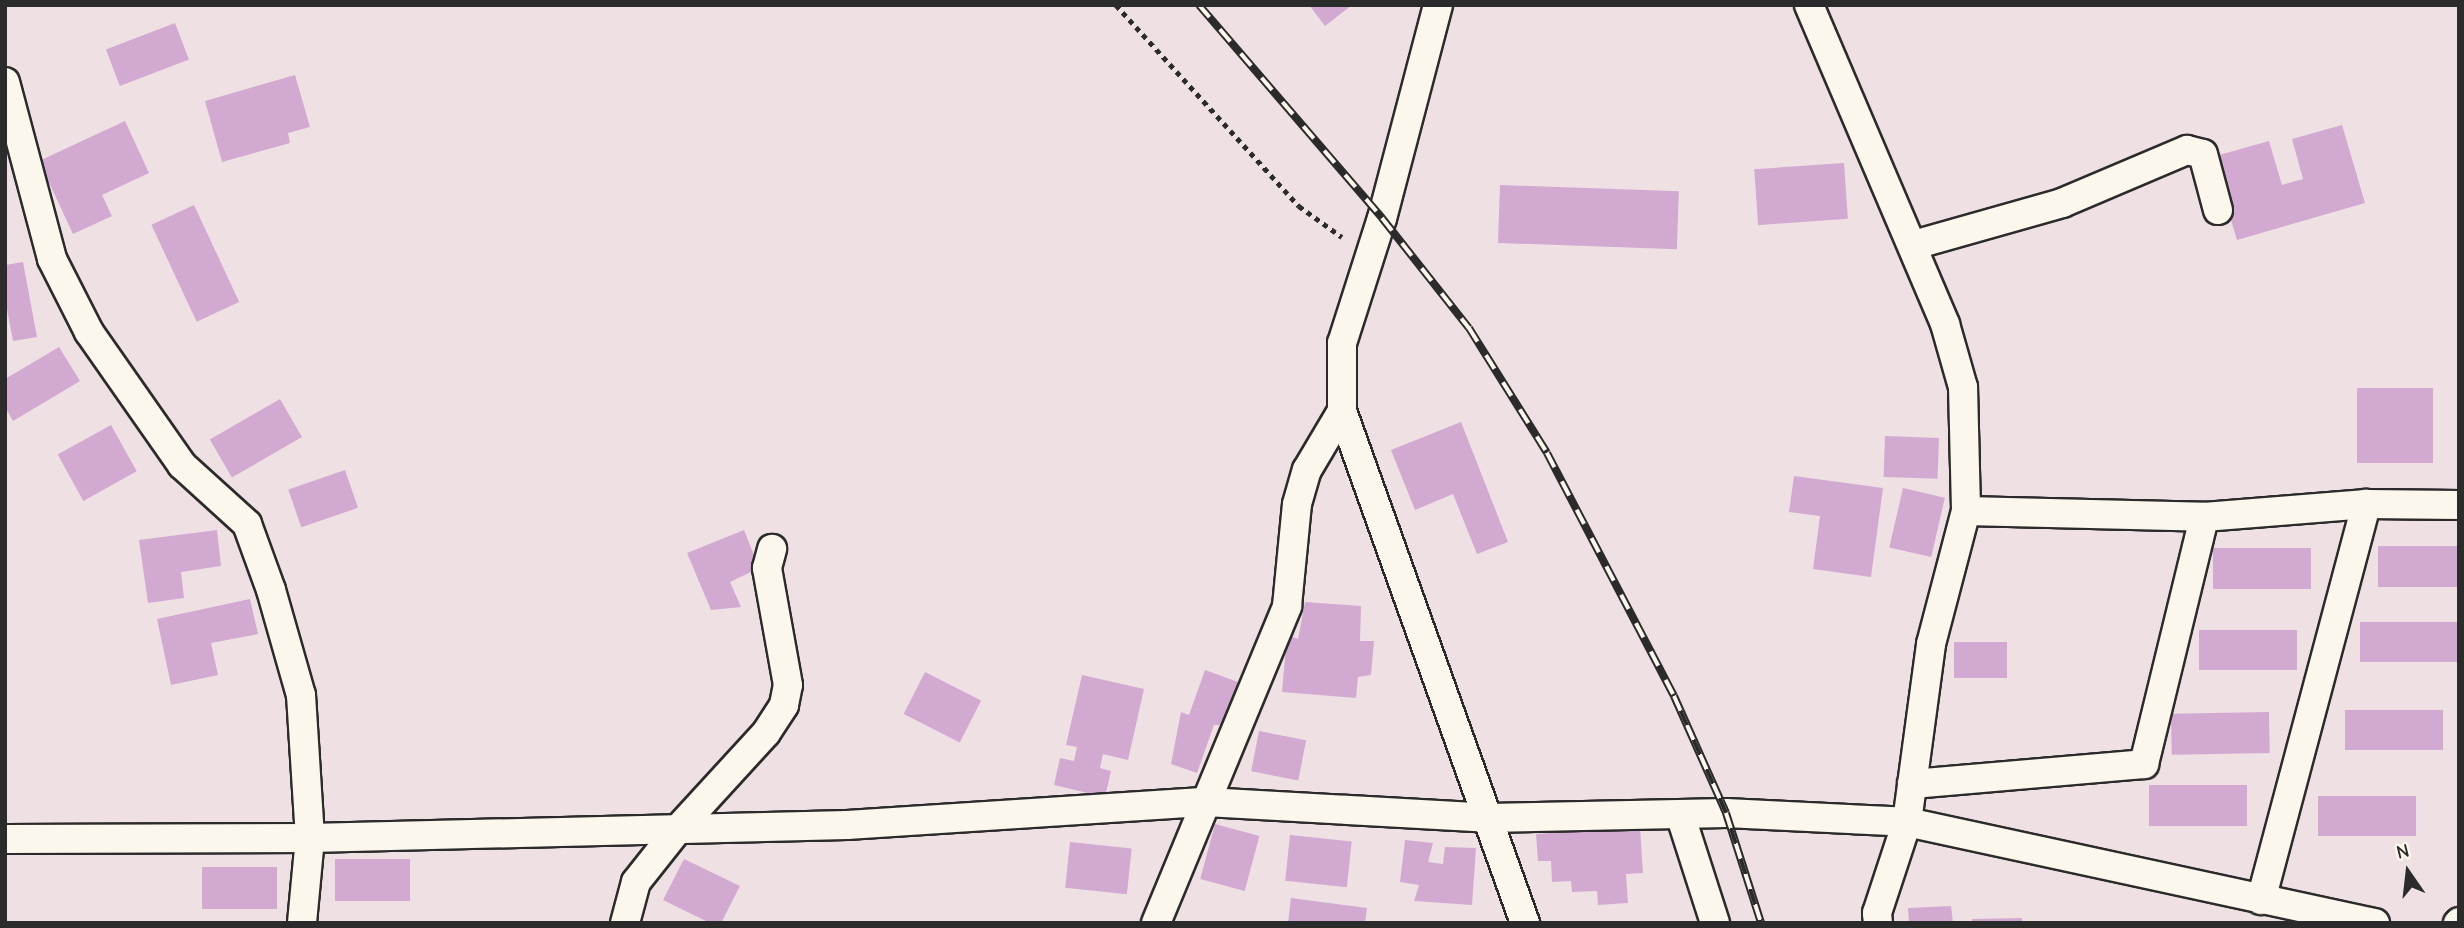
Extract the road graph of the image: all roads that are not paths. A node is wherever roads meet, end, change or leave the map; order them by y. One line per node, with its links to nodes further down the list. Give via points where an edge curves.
1 (1438, 5): 6 (street, via 1342,343)
2 (1809, 5): 5 (street)
3 (5, 82): 18 (street, via 52,258 89,332 182,465 247,524 301,695)
4 (2218, 210): 5 (street, via 2203,154 2187,150 2062,203)
5 (1914, 244): 9 (street, via 1964,387)
6 (1342, 411): 13 (street, via 1307,470 1297,504 1287,606); 15 (street)
7 (2366, 504): 8 (street); 10 (street); 20 (street)
8 (2459, 505)
9 (1966, 511): 10 (street); 12 (street, via 1931,643)
10 (2204, 516): 12 (street, via 2144,764)
11 (772, 549): 17 (street, via 767,568 788,685 784,705 766,733)
12 (1912, 784): 16 (street)
13 (1206, 802): 15 (street); 17 (street, via 847,825); 23 (street)
14 (1681, 817): 15 (street); 16 (street, via 1726,813); 25 (street)
15 (1488, 818): 24 (street)
16 (1907, 822): 20 (street); 26 (street, via 1877,913)
17 (678, 829): 18 (street); 22 (street, via 636,882)
18 (310, 838): 19 (street); 21 (street)
19 (5, 839)
20 (2261, 900): 27 (street)
21 (302, 923)
22 (625, 923)
23 (1156, 923)
24 (1525, 923)
25 (1715, 923)
26 (1878, 923)
27 (2375, 923)

